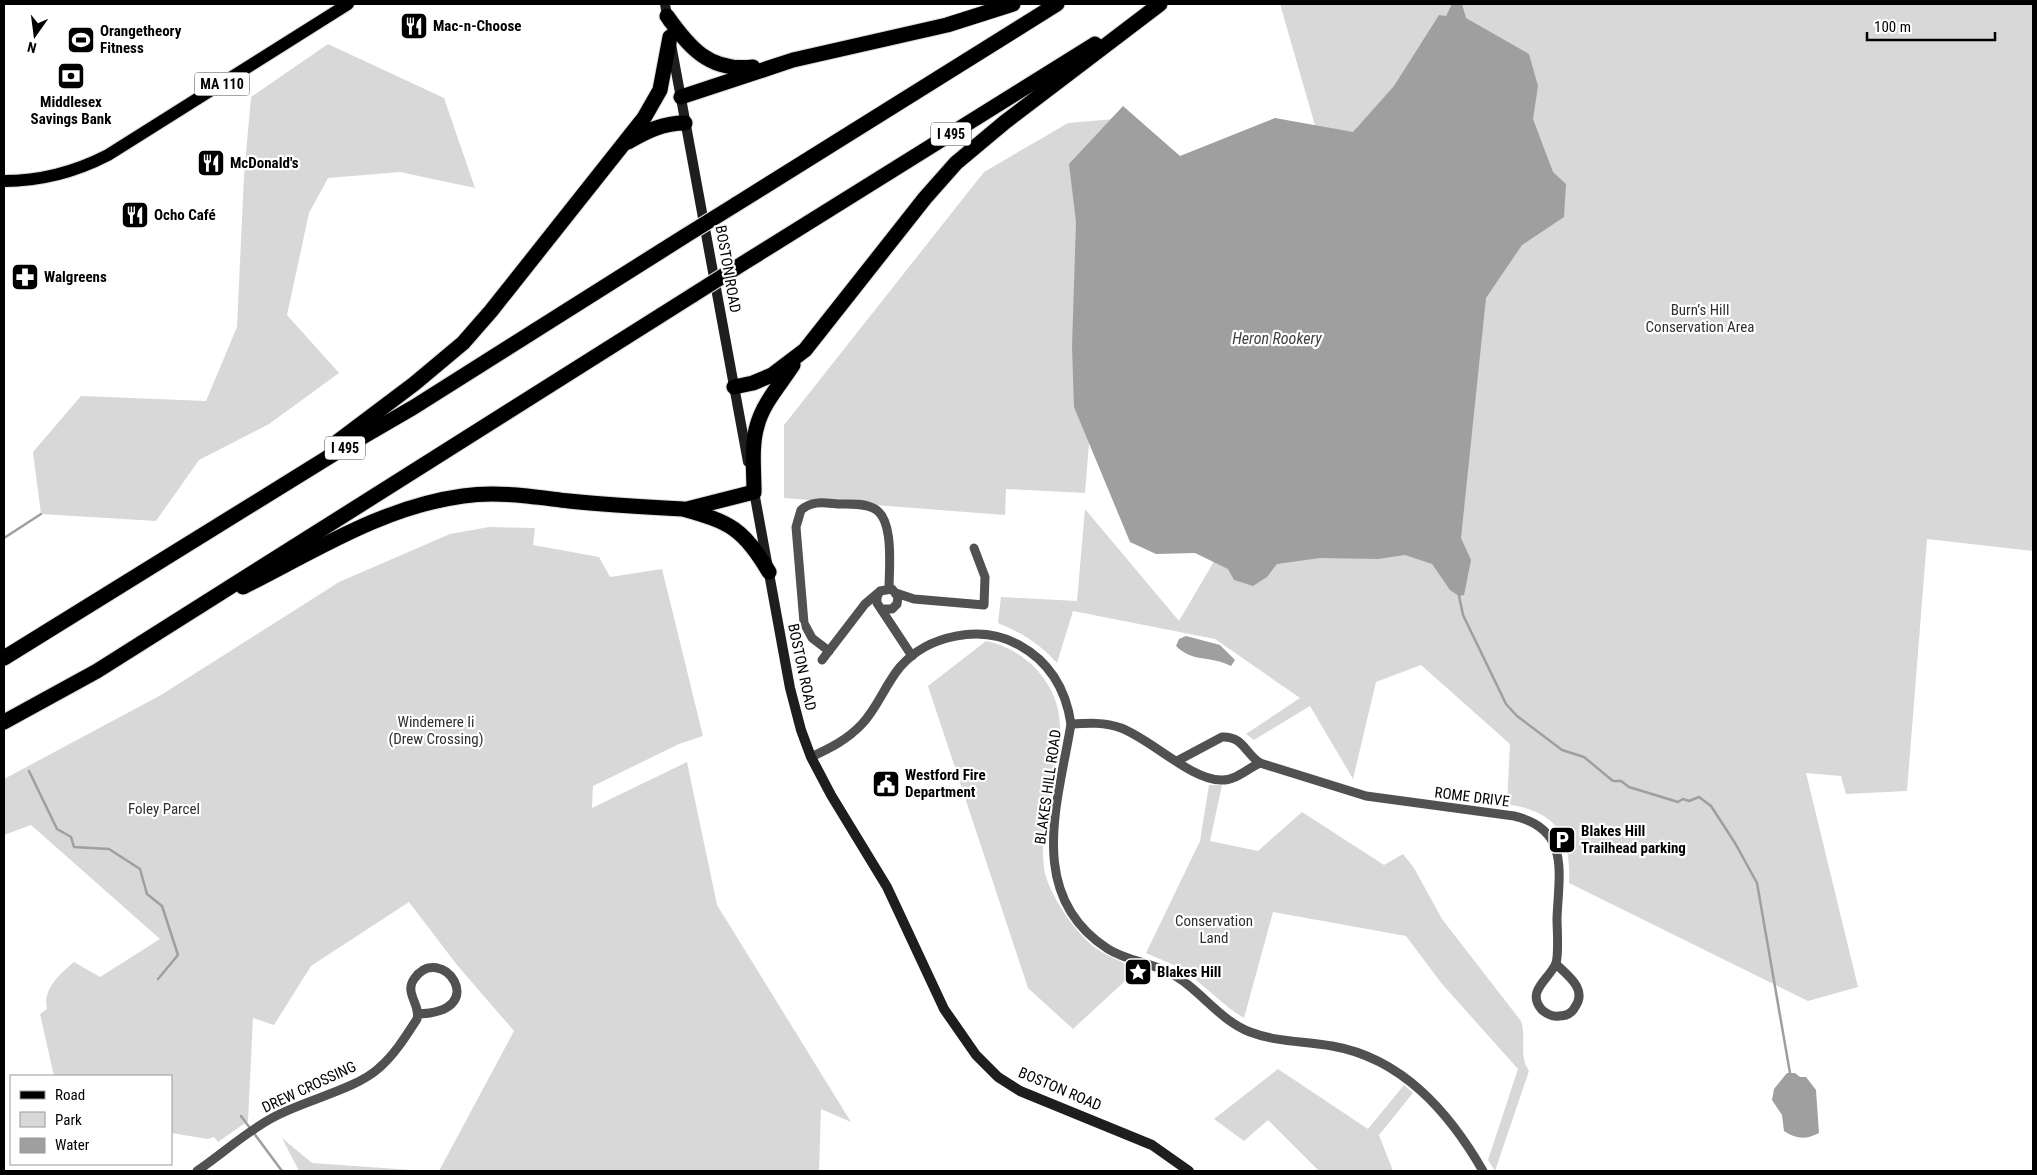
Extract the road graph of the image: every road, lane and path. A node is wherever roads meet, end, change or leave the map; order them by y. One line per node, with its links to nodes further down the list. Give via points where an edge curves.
1 (348, 4): 11 (main road, MA 110, via 108,155 56,175)
2 (1014, 4): 7 (highway, via 947,25)
3 (1057, 4): 14 (highway, I 495, bridge)
4 (1160, 4): 12 (highway, via 956,163); 25 (highway, I 495, bridge)
5 (666, 10): 6 (main road, BOSTON ROAD); 7 (highway, via 691,47 703,58 747,68)
6 (670, 37): 8 (main road, BOSTON ROAD); 10 (highway, via 660,90 644,118)
7 (779, 64): 8 (highway)
8 (681, 97): 9 (main road, BOSTON ROAD)
9 (686, 123): 10 (highway, via 656,127); 13 (main road, BOSTON ROAD)
10 (622, 145): 14 (highway, via 492,311 463,343 420,380 337,441)
11 (4, 181)
12 (801, 355): 13 (highway, via 772,375); 15 (highway, via 773,392 756,426)
13 (734, 387): 15 (main road, BOSTON ROAD)
14 (290, 482): 29 (highway, I 495)
15 (754, 492): 16 (highway); 18 (main road, BOSTON ROAD)
16 (683, 510): 18 (highway, via 730,525 748,540); 25 (highway, via 520,494 446,499 400,510 352,530)
17 (974, 548): 21 (street, via 985,577 984,605)
18 (769, 572): 33 (main road, BOSTON ROAD, via 795,710)
19 (893, 591): 20 (street, via 883,589); 21 (street); 22 (street); 27 (street, via 889,540 878,510 864,505 816,502 804,507 796,527 804,623 812,638)
20 (878, 594): 23 (street, via 876,600); 24 (street, via 869,600)
21 (914, 599): 22 (street)
22 (896, 605): 23 (street, via 889,610); 26 (street)
23 (881, 608): 24 (street, via 866,610); 26 (street)
24 (858, 616): 27 (street)
25 (168, 624): 31 (highway, I 495, via 97,671)
26 (897, 632): 28 (street)
27 (829, 651): 30 (street)
28 (912, 656): 32 (street, BLAKES HILL ROAD, via 934,643 960,635 985,635 1015,643 1031,652 1049,669 1066,699); 33 (street, BLAKES HILL ROAD, via 893,676 863,723 836,746)
29 (4, 658)
30 (822, 660)
31 (4, 722)
32 (1071, 724): 34 (street, via 1098,723 1120,728); 40 (street, BLAKES HILL ROAD, via 1052,846 1058,883 1070,909 1086,930 1110,950 1175,976 1217,1013 1249,1032 1348,1049 1390,1067 1414,1084 1445,1114)
33 (812, 758): 39 (main road, BOSTON ROAD, via 831,796 887,886 944,1009 983,1063 1020,1091 1143,1141)
34 (1177, 761): 35 (street, via 1203,776 1223,780); 35 (street, ROME DRIVE, via 1222,737 1230,736 1241,742)
35 (1260, 763): 36 (street, ROME DRIVE, via 1366,796 1514,816 1540,826 1553,841 1559,858)
36 (1556, 964): 36 (street, via 1574,981 1579,994 1576,1007 1558,1017 1546,1013 1537,997 1540,984)
37 (418, 1014): 37 (street, via 411,996 413,980 422,970 430,968 441,968 451,974 457,992 451,1006 443,1012); 38 (street, DREW CROSSING, via 399,1046 379,1069 270,1119)
38 (197, 1171)
39 (1189, 1171)
40 (1483, 1171)

